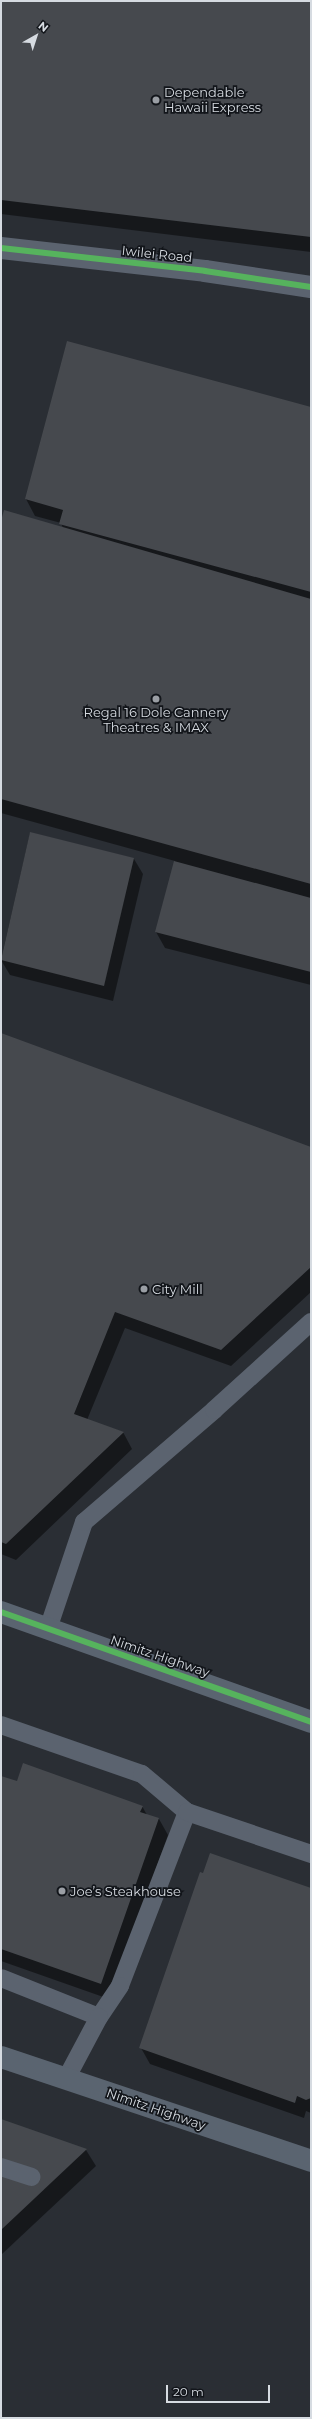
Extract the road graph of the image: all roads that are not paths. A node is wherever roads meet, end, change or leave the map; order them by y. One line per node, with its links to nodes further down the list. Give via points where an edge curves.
1 (1, 248): 2 (street, Iwilei Road, via 205,271)
2 (311, 287)
3 (311, 1322): 5 (lane, via 84,1522)
4 (1, 1612): 5 (main road, Nimitz Highway)
5 (48, 1629): 6 (main road, Nimitz Highway)
6 (311, 1722)
7 (1, 1725): 8 (lane, via 142,1774)
8 (187, 1812): 9 (lane); 11 (lane, via 120,1986)
9 (311, 1854)
10 (1, 1978): 11 (lane)
11 (99, 2017): 13 (lane)
12 (1, 2057): 13 (main road, Nimitz Highway)
13 (66, 2079): 14 (main road, Nimitz Highway)
14 (311, 2161)
15 (1, 2167): 16 (lane)
16 (31, 2177)

